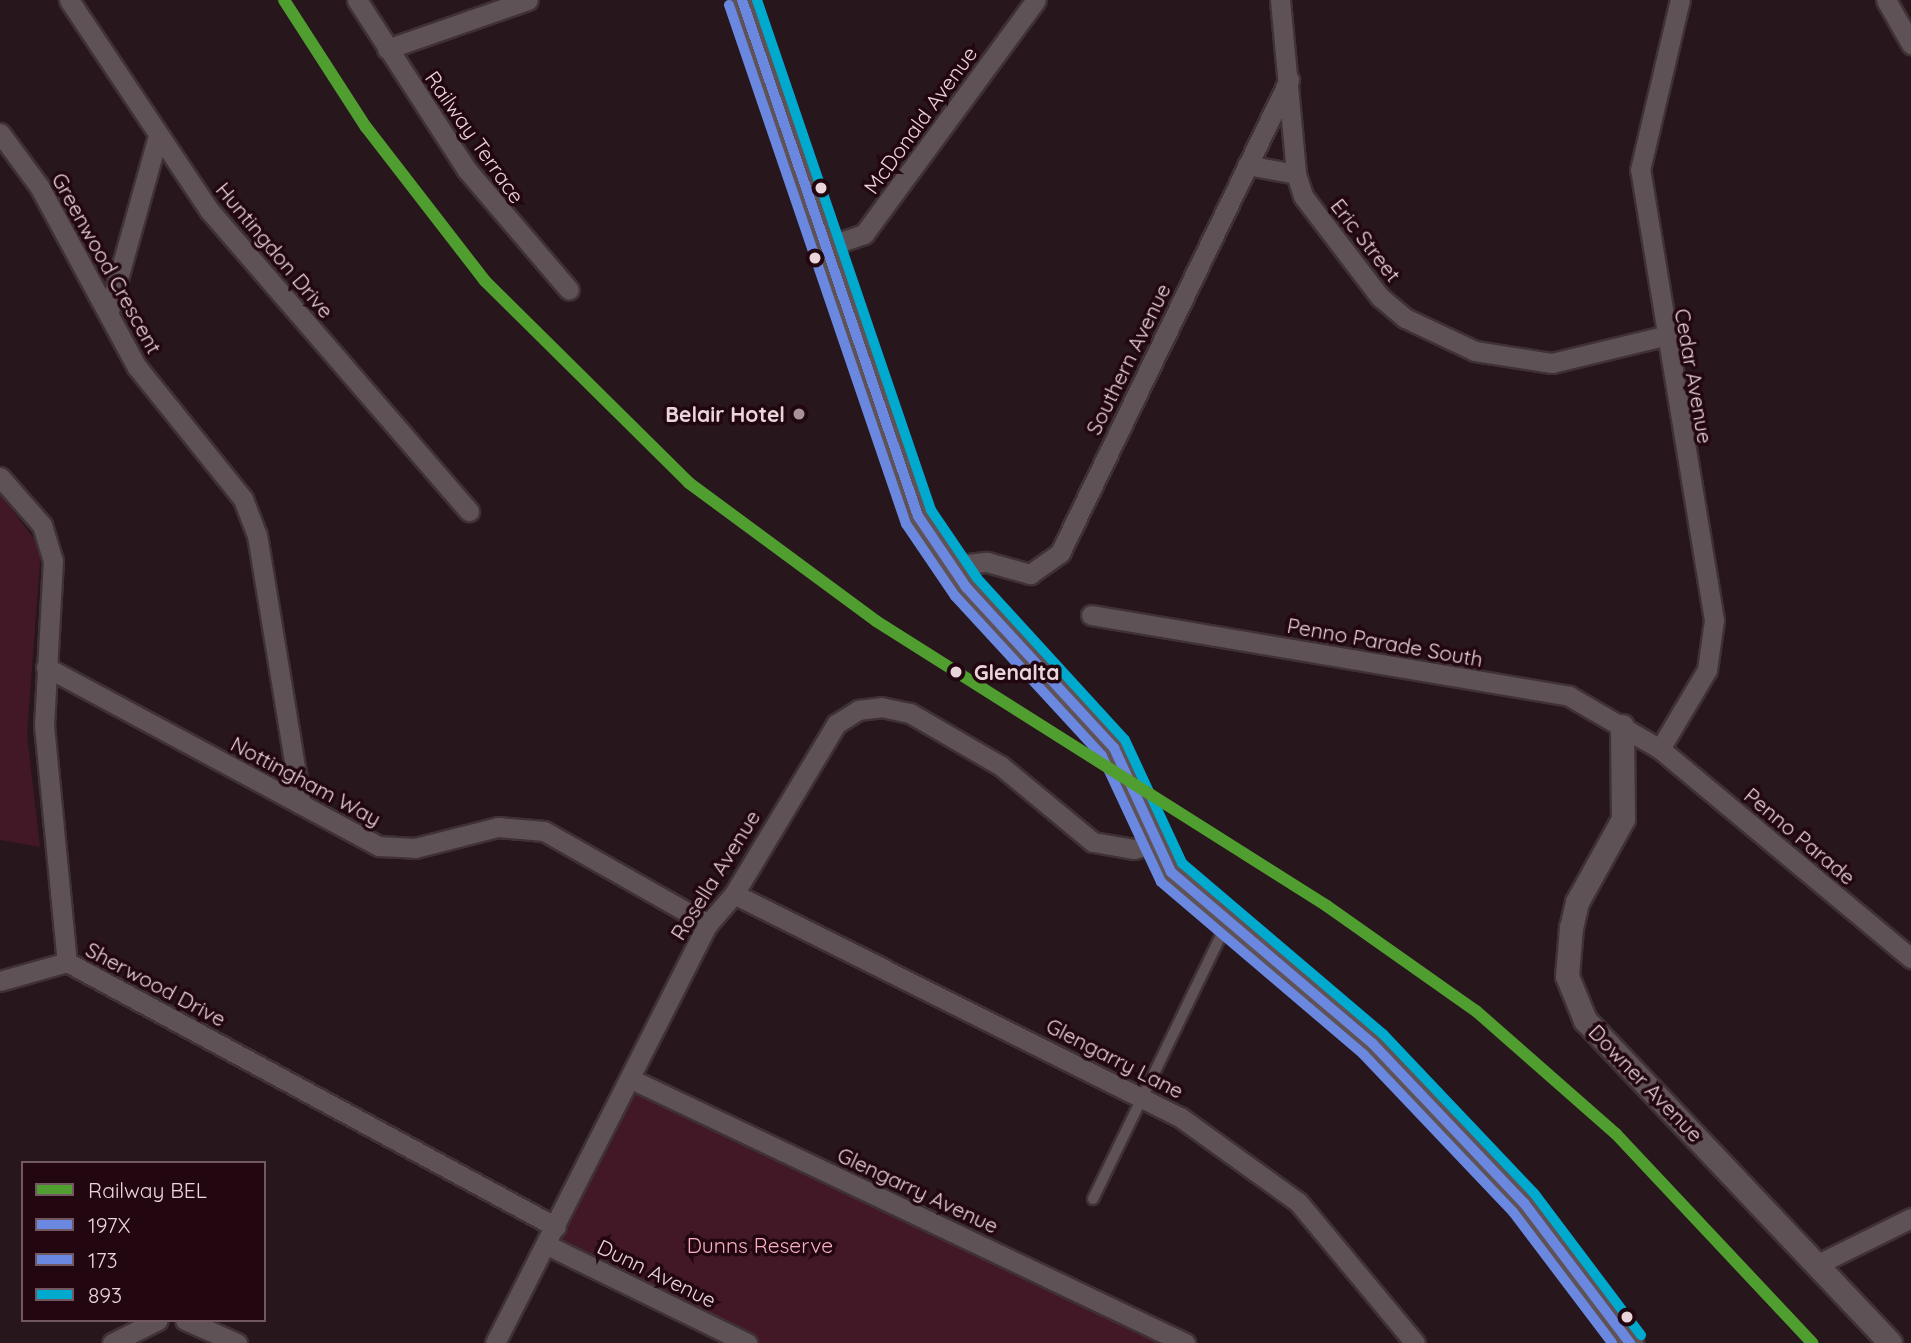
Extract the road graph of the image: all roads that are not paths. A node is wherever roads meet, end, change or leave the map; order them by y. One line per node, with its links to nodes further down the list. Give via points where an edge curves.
1 (69, 0): 13 (street, Huntingdon Drive)
2 (357, 0): 10 (street, Railway Terrace)
3 (528, 0): 10 (street)
4 (742, 0): 16 (main road)
5 (1036, 0): 16 (street, McDonald Avenue, via 864,234)
6 (1280, 0): 11 (street)
7 (1679, 0): 19 (street, Cedar Avenue, via 1640,170)
8 (1886, 0): 9 (street)
9 (1911, 44)
10 (387, 49): 17 (street, Railway Terrace, via 505,220)
11 (1289, 80): 14 (street, Southern Avenue); 15 (street)
12 (0, 132): 18 (street, Greenwood Crescent, via 39,186)
13 (158, 136): 18 (street); 21 (street, Huntingdon Drive, via 209,210)
14 (1247, 165): 15 (street); 22 (street, Southern Avenue, via 1060,553 1030,574 987,562)
15 (1296, 174): 19 (street, Eric Street, via 1303,196 1380,297 1405,318 1475,351 1552,363)
16 (826, 247): 22 (main road, via 918,516)
17 (569, 289)
18 (109, 311): 27 (street, Greenwood Crescent, via 137,367 226,470 248,511)
19 (1664, 336): 26 (street, Cedar Avenue, via 1714,620 1707,670)
20 (0, 477): 24 (street, Sherwood Drive, via 42,525 53,559)
21 (469, 511)
22 (952, 566): 28 (main road, via 1114,748)
23 (1091, 615): 25 (street, Penno Parade South, via 1569,696)
24 (46, 667): 27 (street, Nottingham Way); 33 (street, Sherwood Drive, via 44,725)
25 (1622, 726): 26 (street, Penno Parade South); 41 (street, Downer Avenue, via 1623,819 1577,902 1567,976 1585,1020)
26 (1660, 749): 32 (street, Penno Parade)
27 (301, 804): 31 (street, Nottingham Way, via 379,846 397,849 498,827 544,831)
28 (1153, 842): 29 (street, Rosella Avenue, via 1133,849 1093,842 1001,766 887,706 858,710 830,732); 30 (main road, via 1171,872)
29 (734, 894): 31 (street, Rosella Avenue); 36 (street, Glengarry Lane)
30 (1228, 923): 36 (lane); 50 (main road, via 1373,1044 1524,1203)
31 (708, 924): 35 (street, Rosella Avenue)
32 (1911, 958)
33 (66, 962): 34 (street); 39 (street, Sherwood Drive)
34 (0, 981)
35 (631, 1079): 39 (street, Rosella Avenue); 48 (street, Glengarry Avenue)
36 (1142, 1097): 37 (lane); 49 (street, Glengarry Lane, via 1180,1117 1298,1202)
37 (1093, 1199)
38 (1911, 1218): 41 (street)
39 (556, 1227): 40 (street, Rosella Avenue)
40 (547, 1245): 46 (street, Rosella Avenue); 47 (street, Dunn Avenue)
41 (1820, 1263): 51 (street, Downer Avenue)
42 (154, 1322): 44 (street)
43 (190, 1322): 45 (street)
44 (112, 1343)
45 (237, 1343)
46 (495, 1343)
47 (747, 1343)
48 (1185, 1343)
49 (1415, 1343)
50 (1630, 1343)
51 (1890, 1343)

